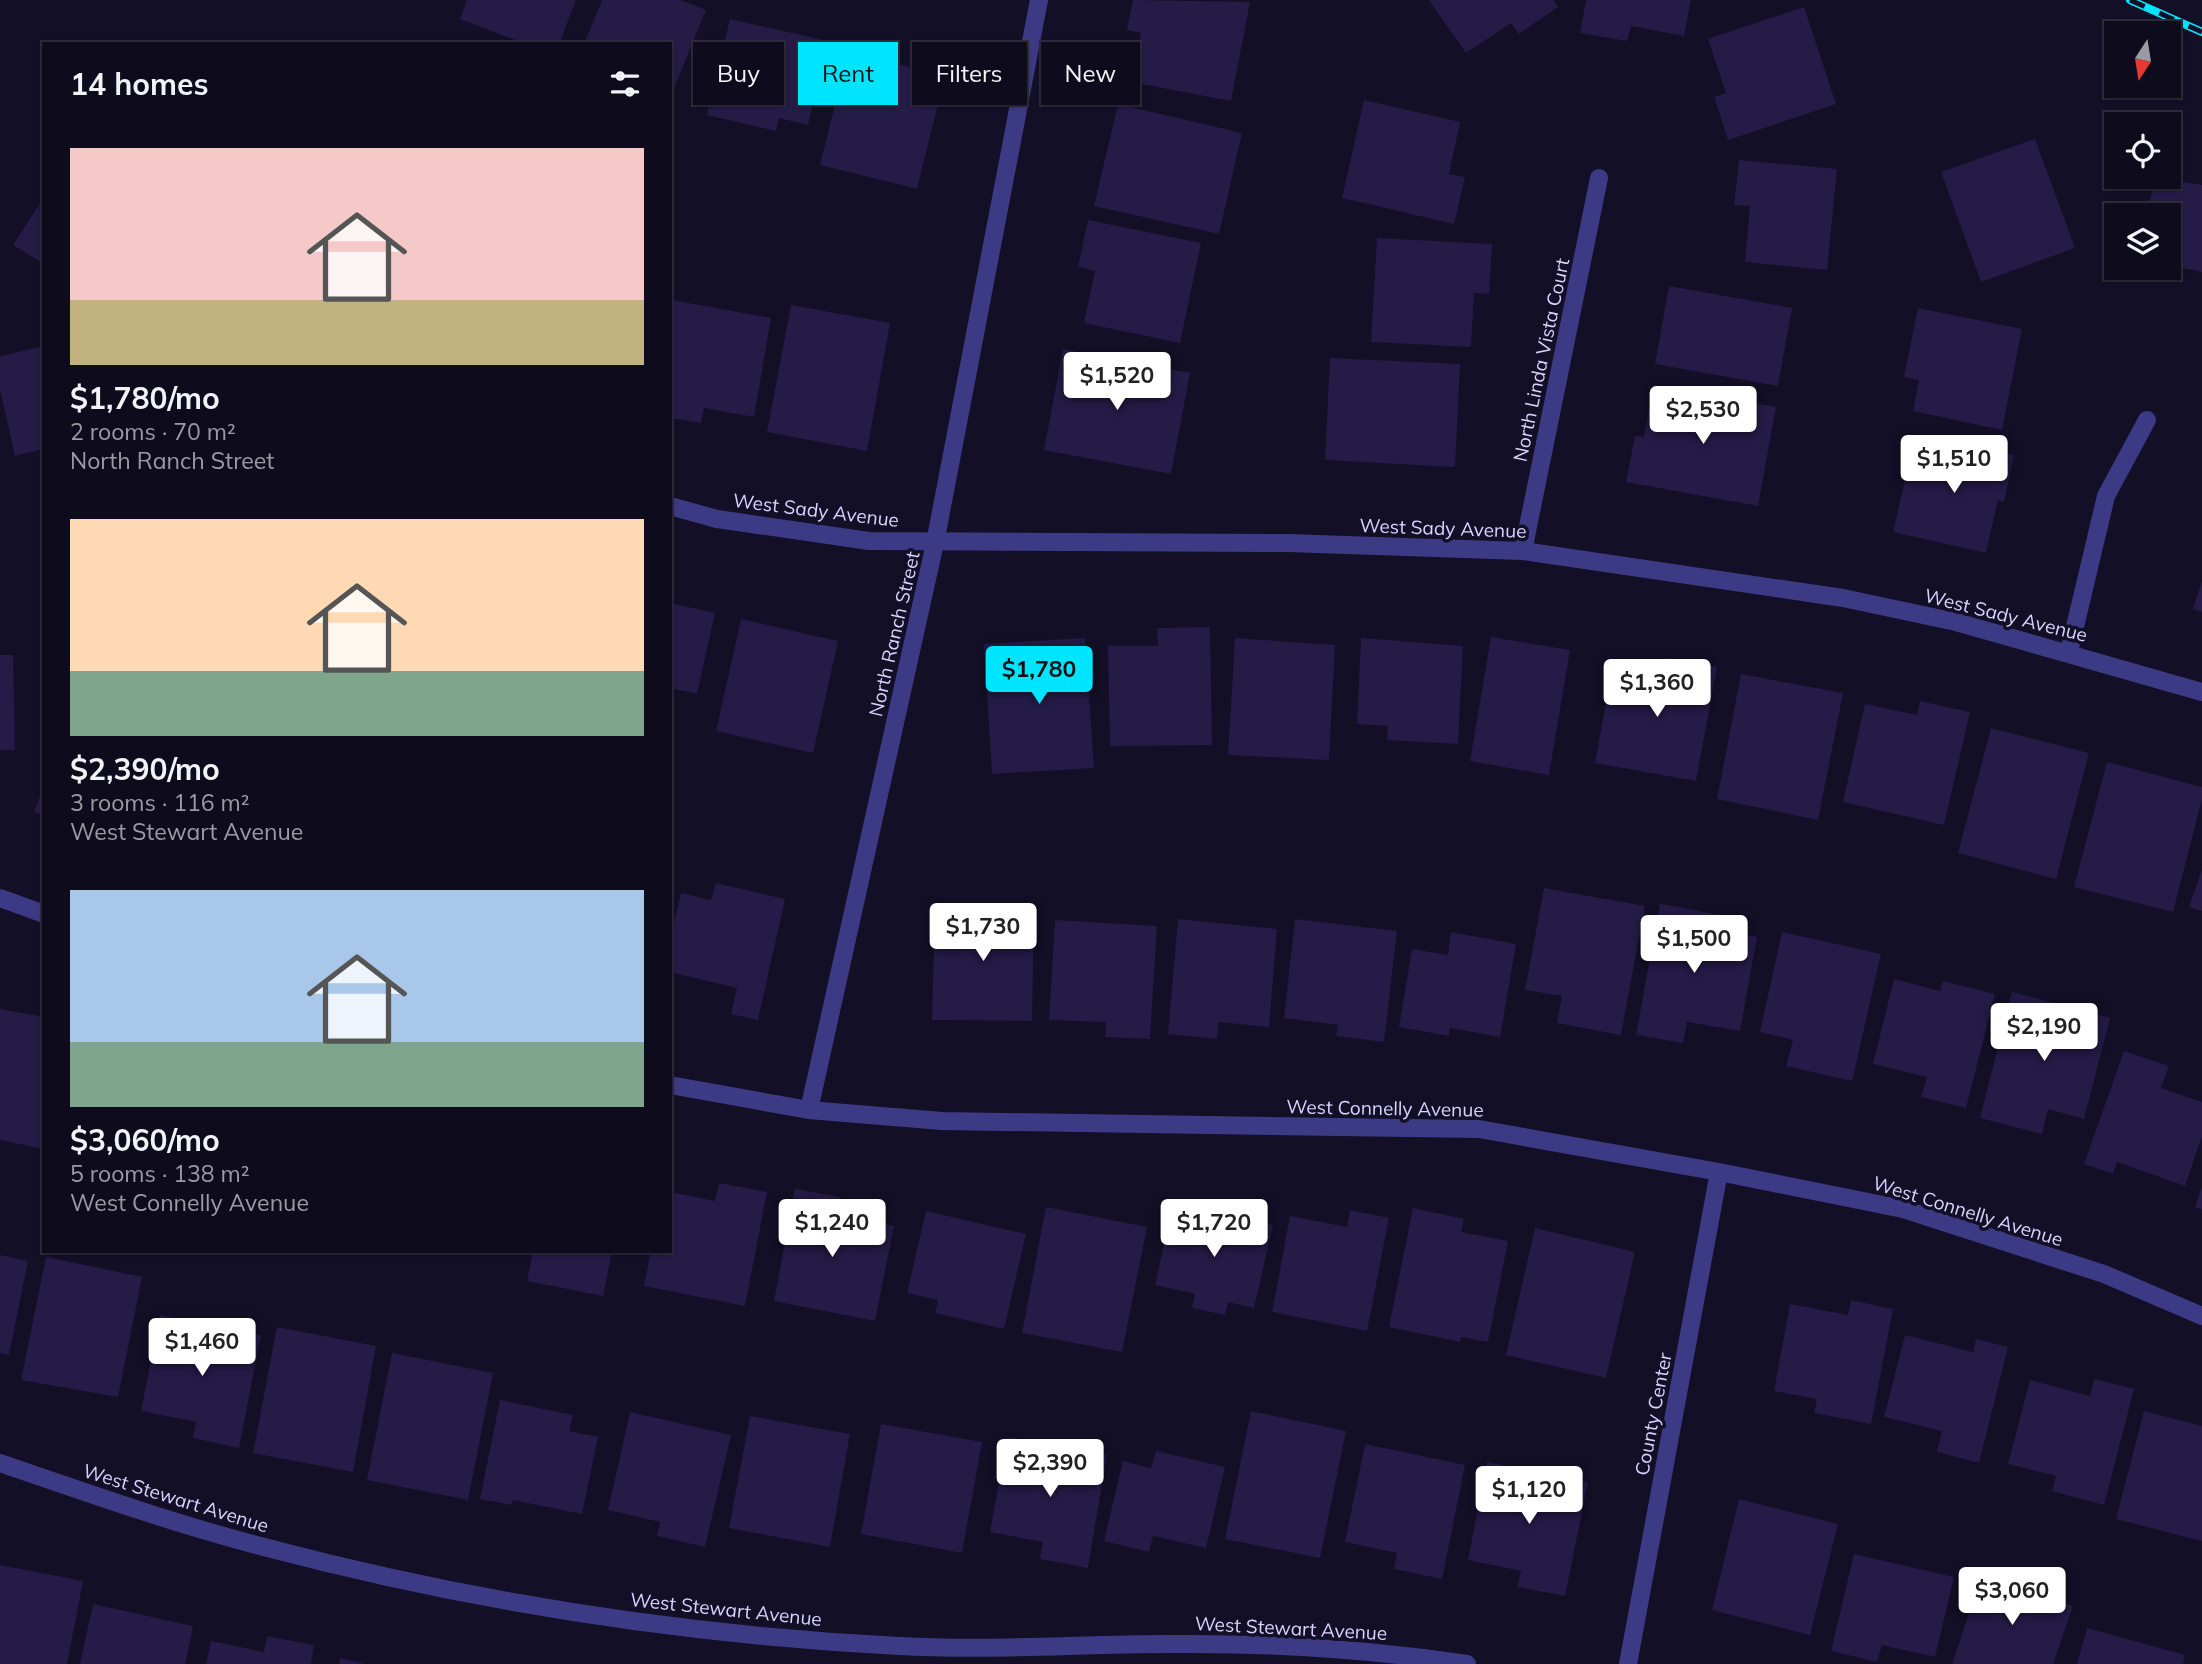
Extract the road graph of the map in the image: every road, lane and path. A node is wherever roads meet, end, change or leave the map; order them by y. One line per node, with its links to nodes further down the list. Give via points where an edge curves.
1 (1039, 0): 5 (street, North Ranch Street)
2 (1600, 178): 6 (street, North Linda Vista Court)
3 (2147, 420): 7 (street, via 2106,496)
4 (672, 507): 5 (street, West Sady Avenue, via 717,519 869,541)
5 (936, 543): 6 (street, West Sady Avenue, via 1288,543); 12 (street, North Ranch Street)
6 (1523, 551): 7 (street, West Sady Avenue, via 1843,598)
7 (2069, 652): 8 (street, West Sady Avenue)
8 (2202, 692)
9 (0, 898): 10 (street)
10 (42, 913)
11 (672, 1085): 12 (street, West Connelly Avenue)
12 (809, 1110): 13 (street, West Connelly Avenue, via 942,1121 1479,1129)
13 (1719, 1172): 14 (street, West Connelly Avenue, via 1903,1209 2104,1274); 17 (street, County Center)
14 (2202, 1316)
15 (0, 1463): 16 (street, West Stewart Avenue, via 261,1547 479,1597 576,1614 901,1647 1283,1645)
16 (1467, 1664)
17 (1628, 1664)

